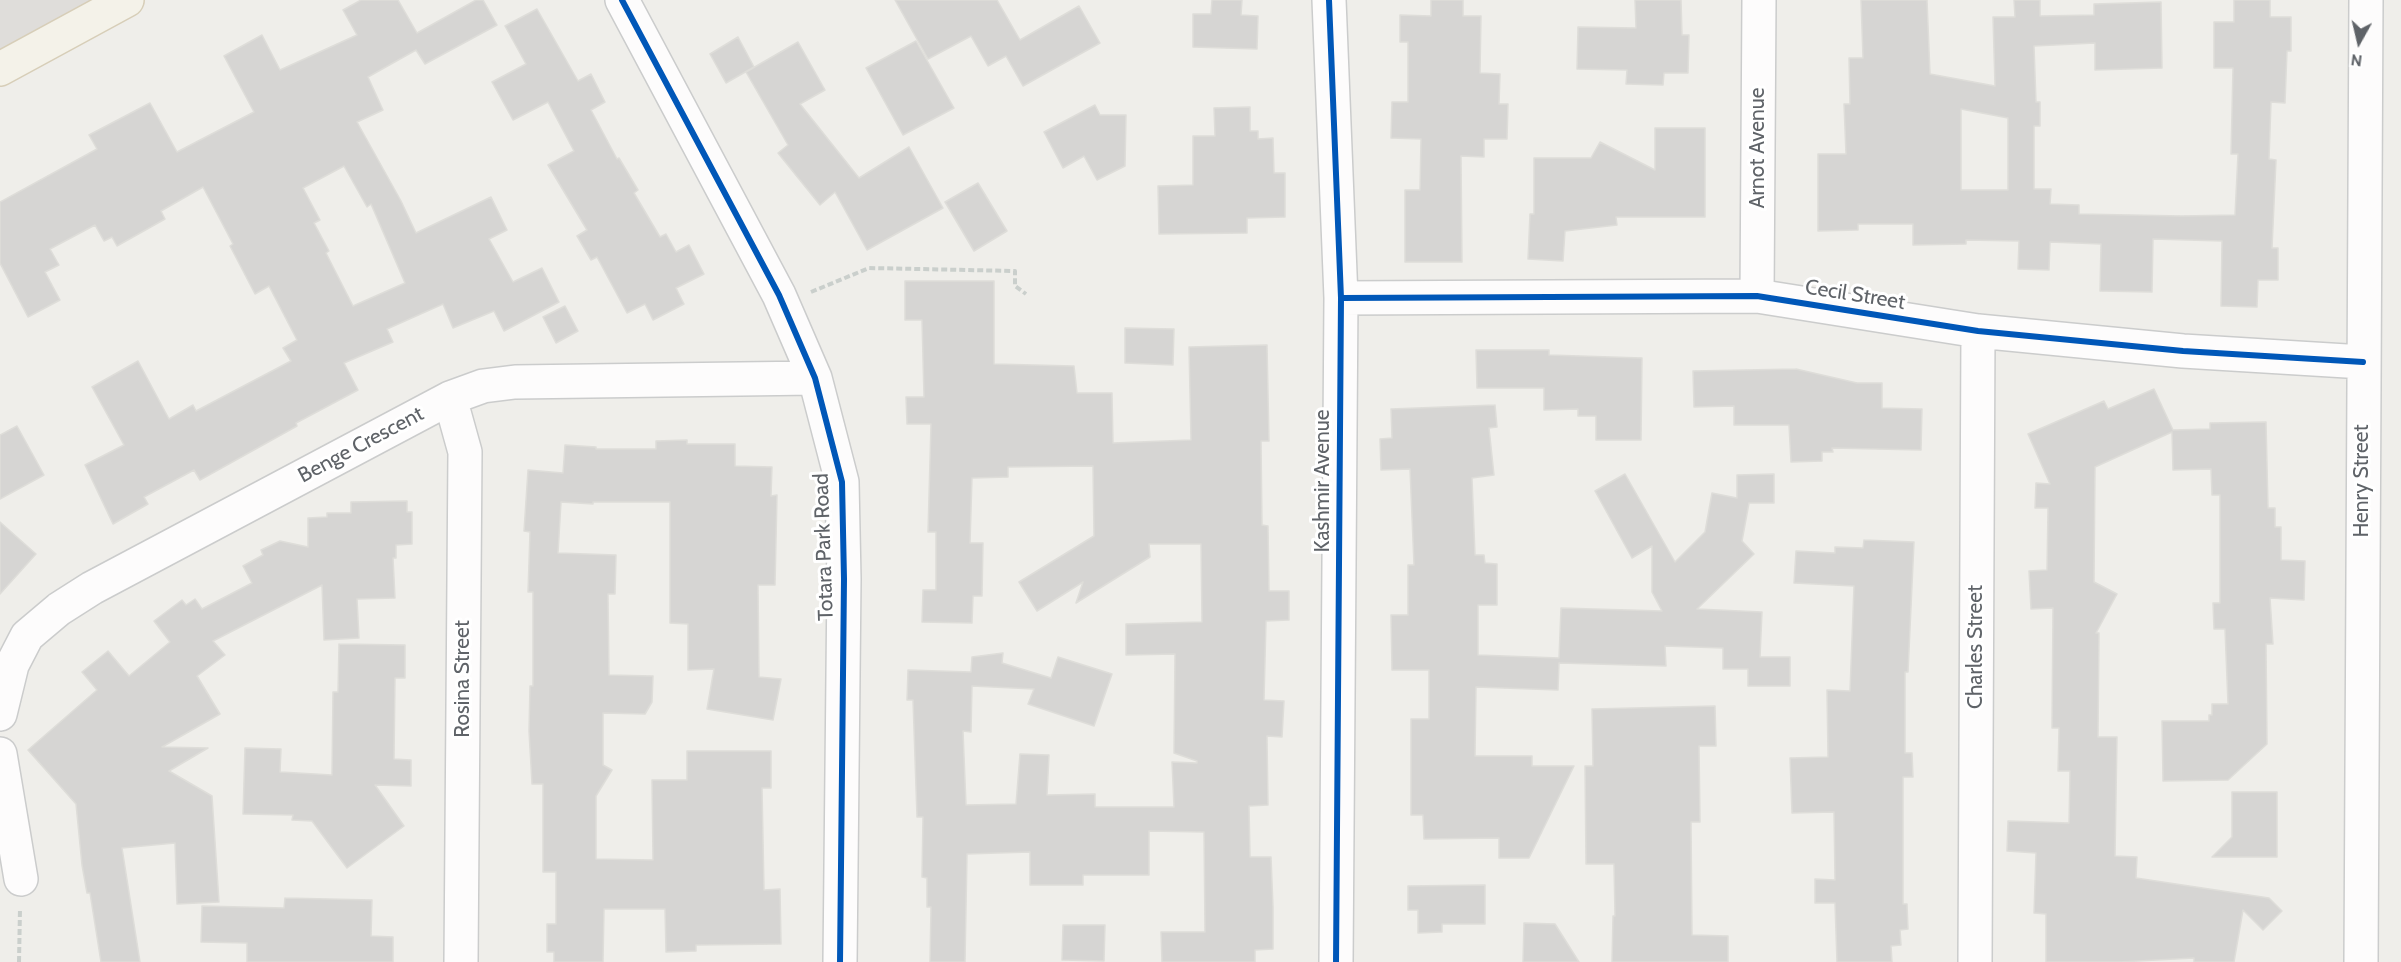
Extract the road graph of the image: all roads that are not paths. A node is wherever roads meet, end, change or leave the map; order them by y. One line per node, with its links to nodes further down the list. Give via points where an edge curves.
1 (127, 0): 6 (main road)
2 (622, 0): 11 (street, Totara Park Road, via 783,304)
3 (1329, 0): 8 (street, Kashmir Avenue)
4 (1758, 0): 7 (street, Arnot Avenue)
5 (2366, 0): 10 (street, Henry Street)
6 (0, 69)
7 (1757, 296): 8 (street, Cecil Street); 9 (street, Cecil Street)
8 (1341, 297): 18 (street, Kashmir Avenue)
9 (1978, 331): 10 (street, Cecil Street, via 2183,351); 19 (street, Charles Street)
10 (2363, 362): 20 (street, Henry Street)
11 (815, 378): 12 (street, Benge Crescent, via 515,382 483,386); 17 (street, Totara Park Road, via 842,482)
12 (450, 398): 13 (street, Benge Crescent, via 59,609 27,636 12,665); 16 (street, Rosina Street, via 465,452)
13 (0, 714)
14 (0, 754): 15 (street)
15 (21, 879)
16 (461, 962)
17 (840, 962)
18 (1336, 962)
19 (1975, 962)
20 (2361, 962)

